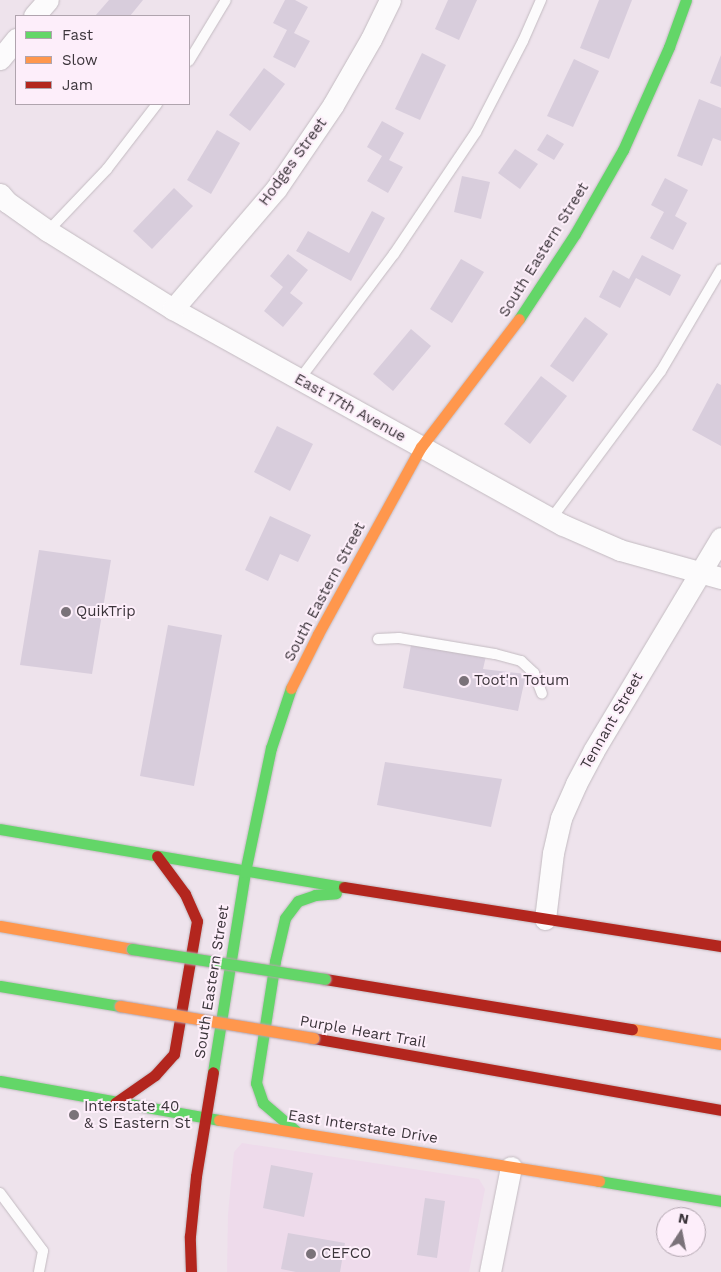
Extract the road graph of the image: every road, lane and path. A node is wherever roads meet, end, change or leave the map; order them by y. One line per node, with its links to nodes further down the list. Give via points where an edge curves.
1 (48, 0): 6 (street)
2 (226, 0): 9 (lane)
3 (390, 0): 14 (street, Hodges Street, via 333,105 276,189)
4 (540, 0): 15 (lane, via 524,41 476,132 394,254)
5 (686, 0): 16 (main road, South Eastern Street, via 669,47 623,150 575,234 506,338)
6 (35, 15)
7 (15, 40): 8 (street)
8 (0, 59)
9 (190, 59)
10 (156, 105): 12 (lane, via 107,169)
11 (0, 194): 12 (street, East 17th Avenue)
12 (48, 231): 14 (street, East 17th Avenue)
13 (721, 269): 17 (lane, via 660,371)
14 (173, 309): 15 (street, East 17th Avenue)
15 (299, 380): 16 (street, East 17th Avenue)
16 (421, 447): 17 (street, East 17th Avenue); 25 (main road, South Eastern Street, via 288,695 271,748)
17 (552, 519): 19 (street, East 17th Avenue, via 620,550)
18 (721, 538): 19 (street, Tennant Street)
19 (698, 573): 20 (street, East 17th Avenue); 27 (street, Tennant Street, via 594,750 561,818)
20 (721, 578)
21 (378, 640): 22 (lane, via 399,638 521,661 534,673)
22 (542, 694)
23 (0, 829): 24 (main road)
24 (157, 856): 25 (main road); 33 (main road, via 185,894 197,921 174,1054 155,1075)
25 (245, 872): 26 (main road); 35 (main road, South Eastern Street)
26 (359, 890): 27 (main road); 36 (main road, via 315,895 298,901 286,918 275,961 256,1083 264,1103)
27 (545, 919): 29 (main road)
28 (0, 926): 31 (main road, bridge)
29 (721, 946)
30 (0, 986): 34 (main road, Purple Heart Trail, bridge)
31 (721, 1044)
32 (0, 1081): 33 (main road, East Interstate Drive)
33 (115, 1103): 35 (main road, East Interstate Drive)
34 (721, 1110)
35 (205, 1117): 36 (main road, East Interstate Drive); 41 (main road, South Eastern Street, via 193,1205)
36 (297, 1132): 37 (main road, East Interstate Drive)
37 (511, 1167): 39 (main road, East Interstate Drive); 42 (street)
38 (0, 1193): 40 (lane, via 43,1252)
39 (721, 1201)
40 (39, 1272)
41 (191, 1272)
42 (490, 1272)

